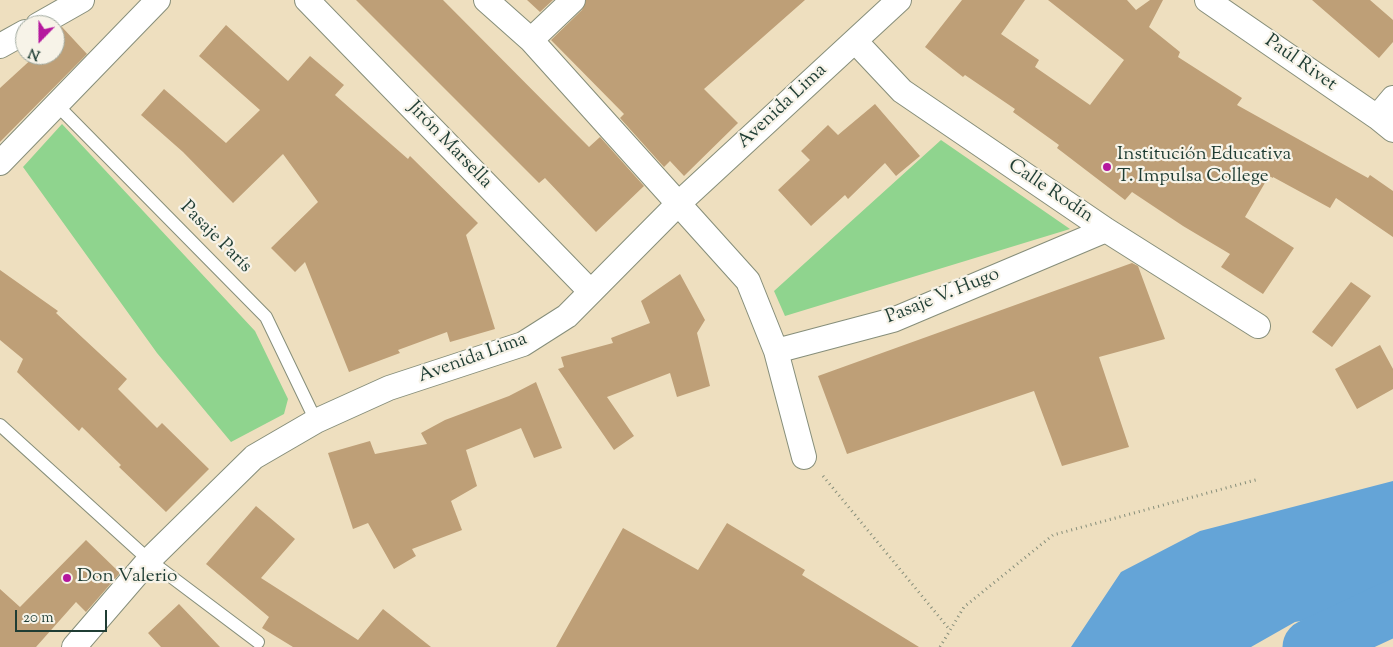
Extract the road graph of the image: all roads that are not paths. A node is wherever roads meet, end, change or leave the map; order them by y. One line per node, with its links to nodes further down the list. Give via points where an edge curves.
1 (82, 0): 8 (street)
2 (158, 0): 14 (street)
3 (307, 0): 19 (street, Jirón Marsella)
4 (486, 0): 10 (street)
5 (573, 0): 10 (street)
6 (899, 0): 11 (street, Avenida Lima)
7 (1207, 0): 15 (street, Paúl Rivet)
8 (56, 15)
9 (15, 38): 12 (street)
10 (531, 40): 17 (street)
11 (855, 41): 17 (street, Avenida Lima); 18 (street, Calle Rodín, via 902,91)
12 (0, 46)
13 (1393, 98): 15 (street)
14 (56, 104): 16 (street); 22 (lane, Pasaje París, via 266,317)
15 (1385, 124)
16 (0, 163)
17 (678, 204): 19 (street, Avenida Lima); 21 (street, via 748,281)
18 (1106, 230): 20 (street, Calle Rodín); 21 (street, Pasaje V. Hugo, via 893,320)
19 (590, 292): 22 (street, Avenida Lima, via 567,316 523,344 389,388)
20 (1258, 326)
21 (776, 351): 24 (street)
22 (316, 421): 25 (street, Avenida Lima, via 254,457)
23 (0, 425): 25 (lane)
24 (804, 458)
25 (149, 560): 26 (lane); 27 (street, Avenida Lima)
26 (258, 642)
27 (74, 647)

